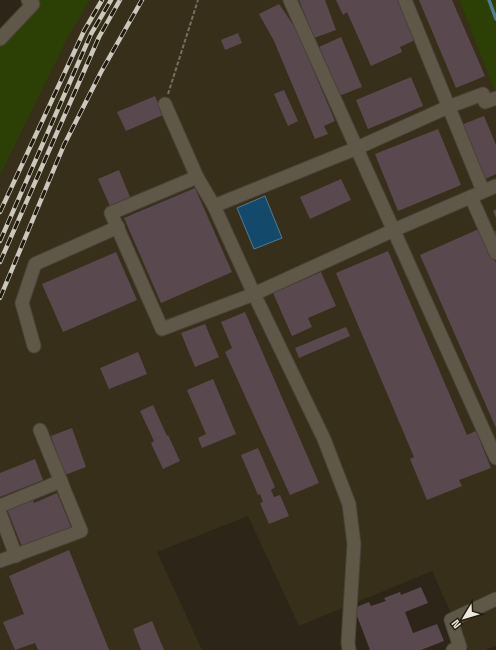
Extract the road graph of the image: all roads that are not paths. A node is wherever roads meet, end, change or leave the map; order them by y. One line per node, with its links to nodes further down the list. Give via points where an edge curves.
1 (290, 0): 8 (street)
2 (405, 0): 7 (street)
3 (30, 2): 4 (street)
4 (0, 39)
5 (491, 100): 7 (street, via 483,94)
6 (165, 104): 9 (street)
7 (448, 107): 8 (street); 11 (street)
8 (357, 148): 13 (street); 15 (street)
9 (197, 177): 13 (street); 14 (street, via 111,213)
10 (496, 186): 11 (street)
11 (483, 191): 12 (street)
12 (471, 197): 15 (street); 16 (street)
13 (214, 206): 17 (street)
14 (118, 228): 17 (street, via 162,329); 18 (street, via 35,264 22,303)
15 (394, 230): 17 (street); 20 (street)
16 (496, 253)
17 (254, 294): 27 (street, via 324,439 349,504 354,544)
18 (34, 346)
19 (40, 430): 21 (street)
20 (496, 458)
21 (61, 481): 22 (street); 24 (street, via 81,531)
22 (0, 506)
23 (0, 514): 24 (street)
24 (16, 556): 25 (street)
25 (0, 561)
26 (496, 599): 28 (street, via 451,620 460,648)
27 (349, 650)
28 (453, 650)

